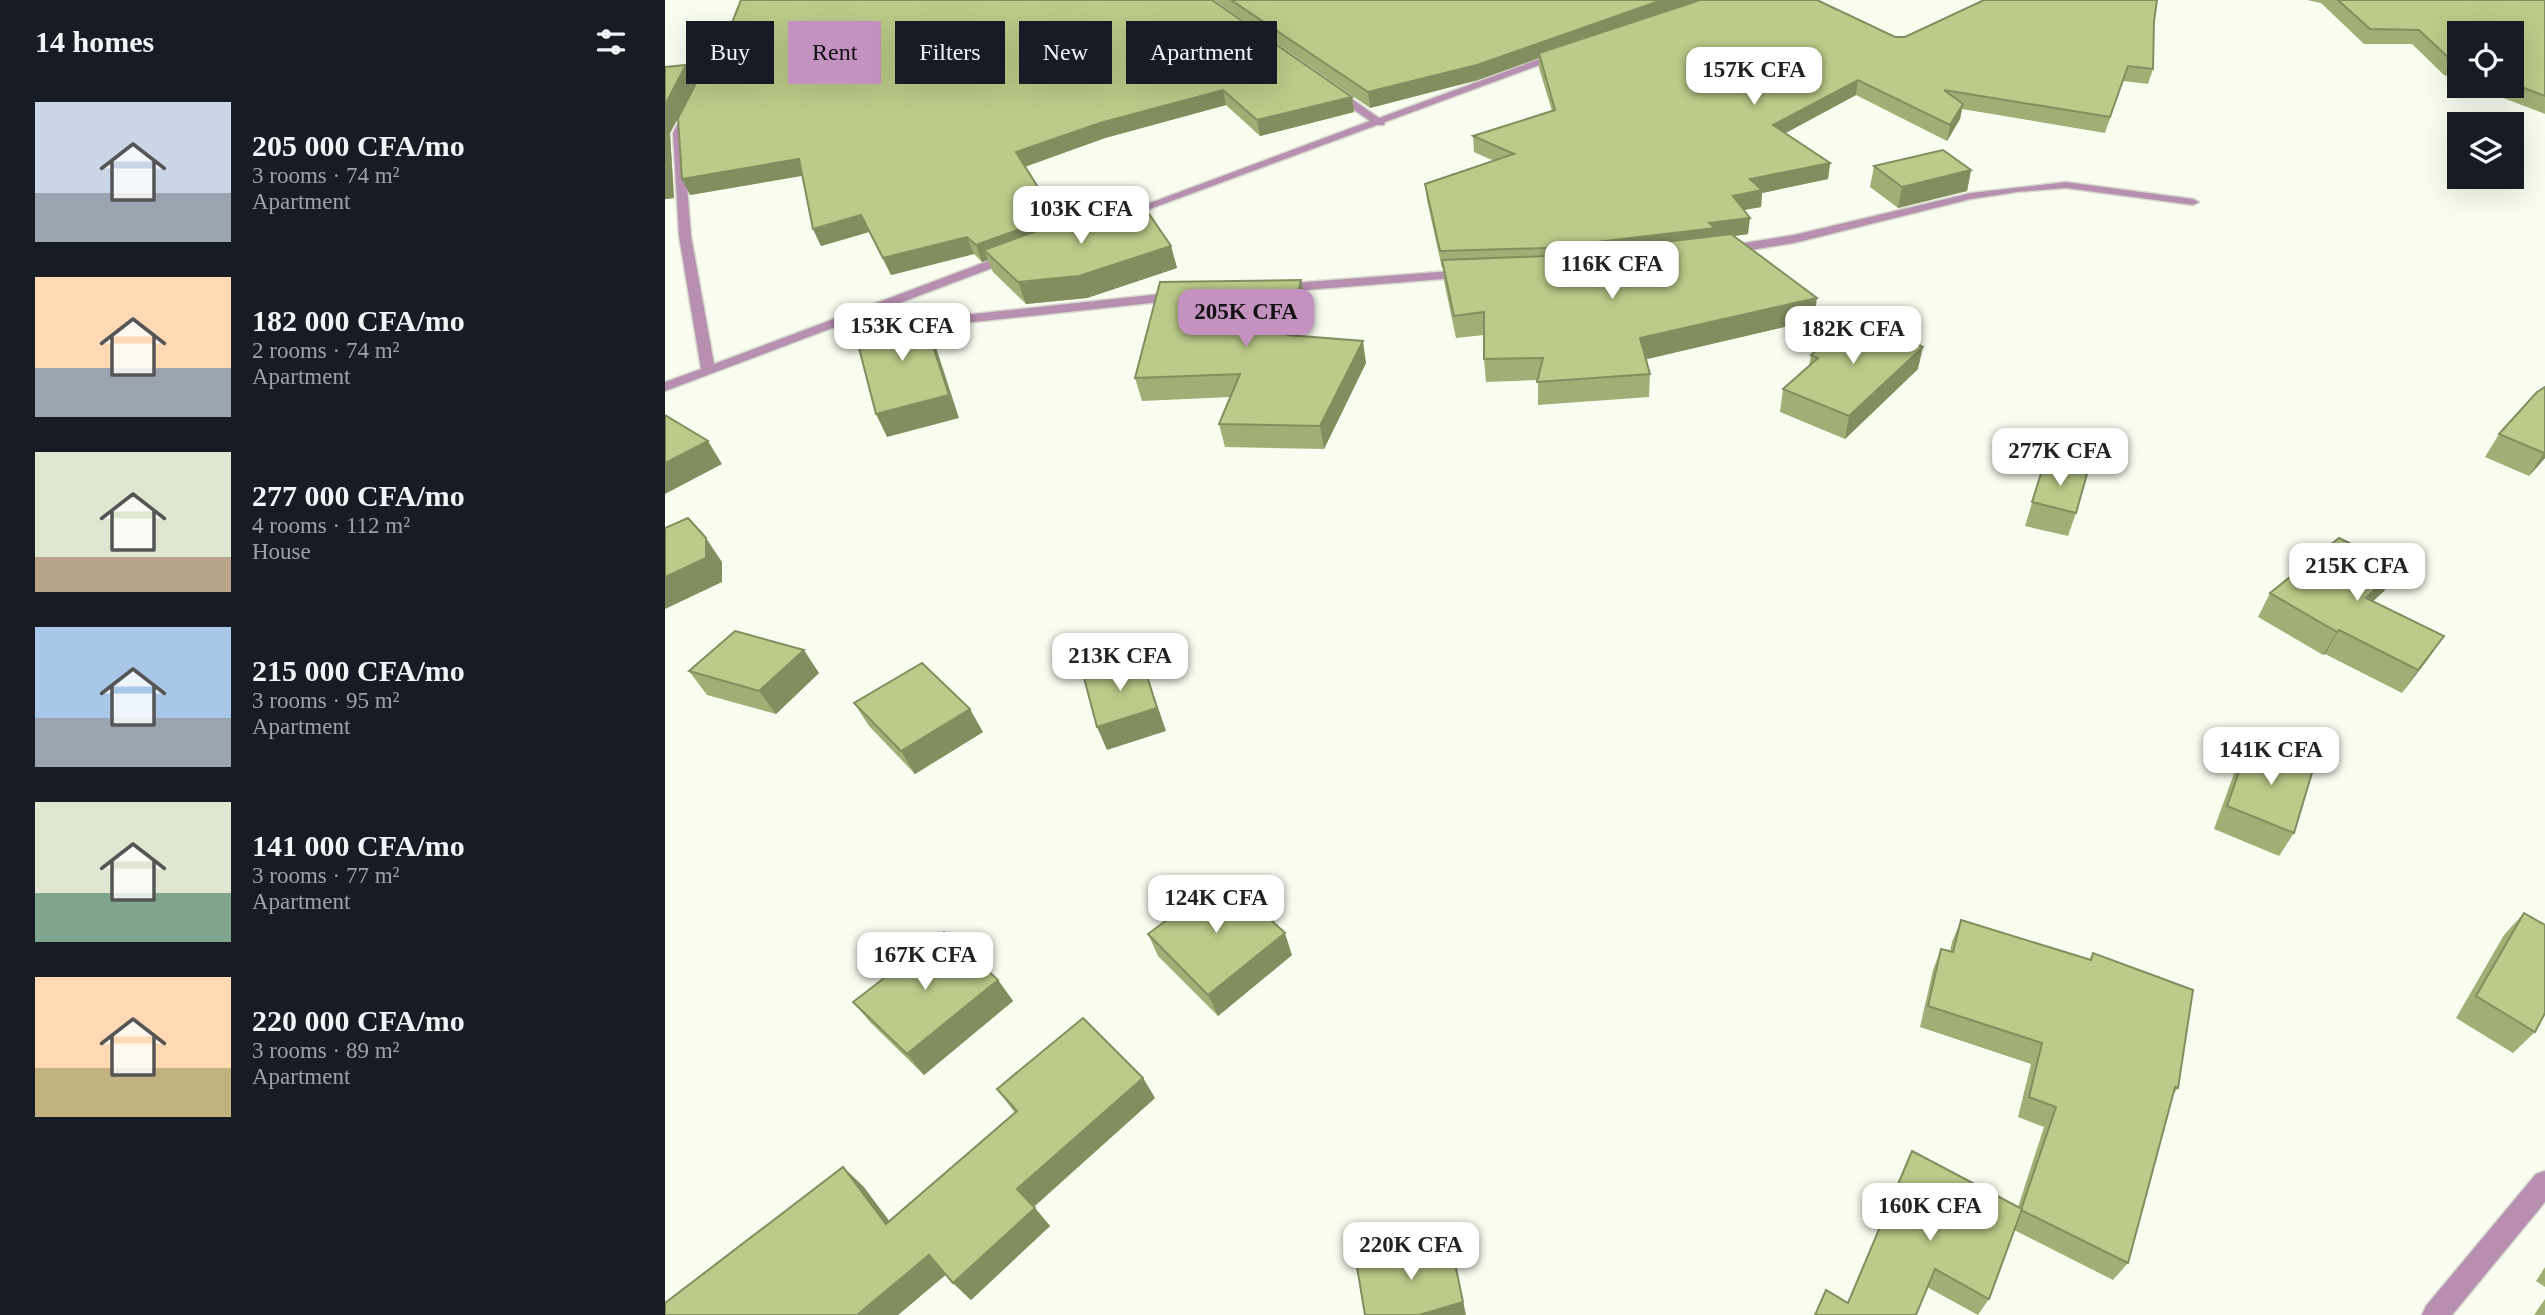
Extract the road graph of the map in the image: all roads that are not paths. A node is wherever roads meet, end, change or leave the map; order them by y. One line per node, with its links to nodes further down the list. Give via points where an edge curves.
1 (1577, 48): 4 (street)
2 (703, 84): 13 (street, via 678,133 685,236)
3 (1325, 84): 4 (street)
4 (1380, 123): 6 (street)
5 (2193, 202): 8 (street, via 2066,185 2017,189 1794,239)
6 (1106, 222)
7 (1028, 250): 12 (street)
8 (1719, 251)
9 (1481, 274): 10 (street)
10 (1262, 289)
11 (1194, 295): 12 (street, via 940,320)
12 (851, 319): 13 (street)
13 (708, 369): 14 (street)
14 (665, 387)
15 (2545, 1182): 16 (street)
16 (2435, 1315)

